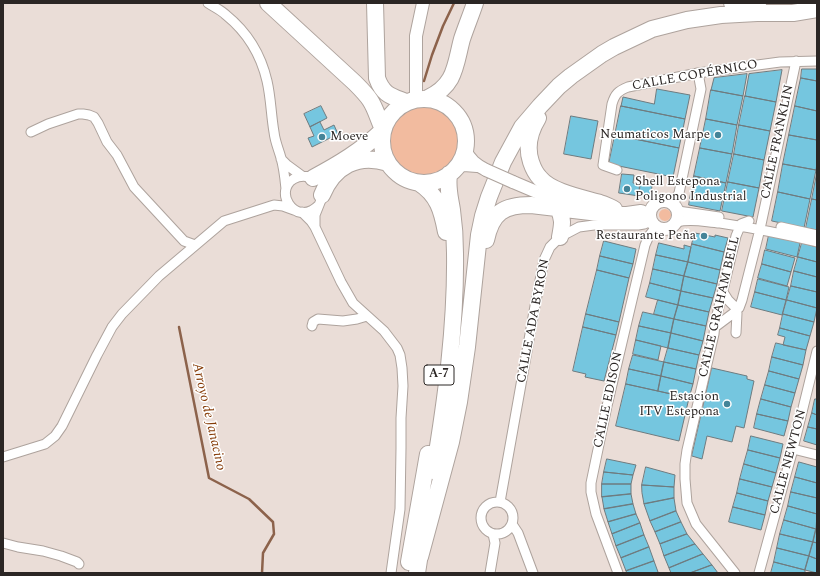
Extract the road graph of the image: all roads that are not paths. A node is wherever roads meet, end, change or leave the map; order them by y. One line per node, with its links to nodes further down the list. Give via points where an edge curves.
1 (208, 3): 17 (street, via 235,22 255,48 267,82 274,134)
2 (268, 3): 14 (highway, via 366,95)
3 (375, 3): 13 (highway, via 378,78 382,88 391,96)
4 (422, 3): 13 (street, via 416,36)
5 (475, 3): 13 (highway, via 463,36 454,74 448,84 436,94)
6 (732, 3): 7 (highway)
7 (817, 5)
8 (817, 9): 12 (highway, via 793,13 721,15 652,29 602,54)
9 (796, 61): 10 (street, CALLE COPÉRNICO); 11 (street, CALLE COPÉRNICO); 34 (street, CALLE FRANKLIN)
10 (817, 61)
11 (698, 74): 21 (street, CALLE COPÉRNICO, via 619,90 612,104 603,165); 30 (street, via 701,89)
12 (559, 86): 28 (highway, via 533,128 528,155 533,168 548,186); 48 (highway, via 522,127 488,197 479,235)
13 (417, 100): 14 (highway, via 398,107 386,120); 16 (highway, A-7, via 444,104 455,112 466,136)
14 (383, 130): 18 (highway, A-7, via 381,141); 22 (highway, via 342,162)
15 (31, 132): 41 (street, via 78,114 94,117 134,187 184,241)
16 (465, 150): 19 (street, via 472,161); 20 (highway, A-7, via 461,161)
17 (282, 159): 22 (street, via 287,165); 24 (street)
18 (388, 163): 23 (highway, A-7, via 405,178); 25 (highway, via 358,160 348,165 330,179)
19 (482, 168): 20 (street, via 464,165); 28 (street, bridge, via 557,199)
20 (453, 170): 23 (highway, via 440,180); 57 (highway, A-7, via 448,186 455,230 452,333 443,411)
21 (617, 170)
22 (308, 177): 24 (street, via 297,177 292,180); 25 (street, via 320,185)
23 (419, 183): 60 (highway, A-7, via 431,193 440,210 446,232 447,265 436,399)
24 (286, 192): 26 (street); 29 (street, via 290,206)
25 (321, 200): 29 (street, via 315,209); 35 (street, via 315,215)
26 (274, 205): 29 (street); 41 (street, via 224,221)
27 (558, 209): 31 (highway); 38 (highway, via 563,220); 48 (highway, via 519,205 509,207 496,216 487,237 477,307)
28 (614, 209): 31 (street)
29 (298, 211): 35 (street, via 311,220)
30 (676, 212): 31 (street, via 664,200 660,201 653,206); 31 (street, via 674,226 670,229 660,229); 32 (street); 33 (street, via 691,220)
31 (649, 219): 38 (street, CALLE ADA BYRON, via 638,225 579,227); 64 (street, CALLE EDISON, via 649,236 607,406 591,492 596,514)
32 (749, 221): 33 (street, CALLE GRAHAM BELL); 34 (street)
33 (740, 226): 34 (street); 42 (street, CALLE GRAHAM BELL)
34 (761, 226): 36 (street); 40 (street); 43 (street, CALLE GRAHAM BELL)
35 (315, 227): 44 (street, via 353,303)
36 (799, 231): 37 (street); 39 (street)
37 (817, 235)
38 (560, 237): 53 (street, CALLE ADA BYRON, via 550,247 544,260)
39 (817, 239)
40 (817, 242)
41 (195, 245): 52 (street, via 159,276 112,327 55,436 45,444)
42 (723, 292): 43 (street); 46 (street, CALLE GRAHAM BELL)
43 (738, 308): 46 (street); 47 (street, CALLE GRAHAM BELL)
44 (367, 316): 45 (street, via 343,321 318,319); 59 (street, via 384,331 397,348 402,368 400,509)
45 (312, 326)
46 (715, 327): 65 (street, CALLE GRAHAM BELL, via 687,450 685,479 688,503 696,524)
47 (736, 333)
48 (468, 347): 57 (highway, A-7, via 451,442)
49 (817, 351): 50 (street, CALLE NEWTON)
50 (792, 449): 51 (street); 66 (street, CALLE NEWTON)
51 (817, 455)
52 (3, 457)
53 (500, 502): 54 (street, via 512,510); 55 (street, via 489,504 481,512 481,523)
54 (512, 524): 55 (street, via 505,533); 63 (street)
55 (493, 534): 62 (street, via 495,543)
56 (3, 543): 58 (street, via 18,548 49,552)
57 (420, 557): 61 (highway, A-7)
58 (79, 564)
59 (391, 573)
60 (407, 573)
61 (417, 573)
62 (490, 573)
63 (533, 573)
64 (618, 573)
65 (735, 573)
66 (759, 573)

